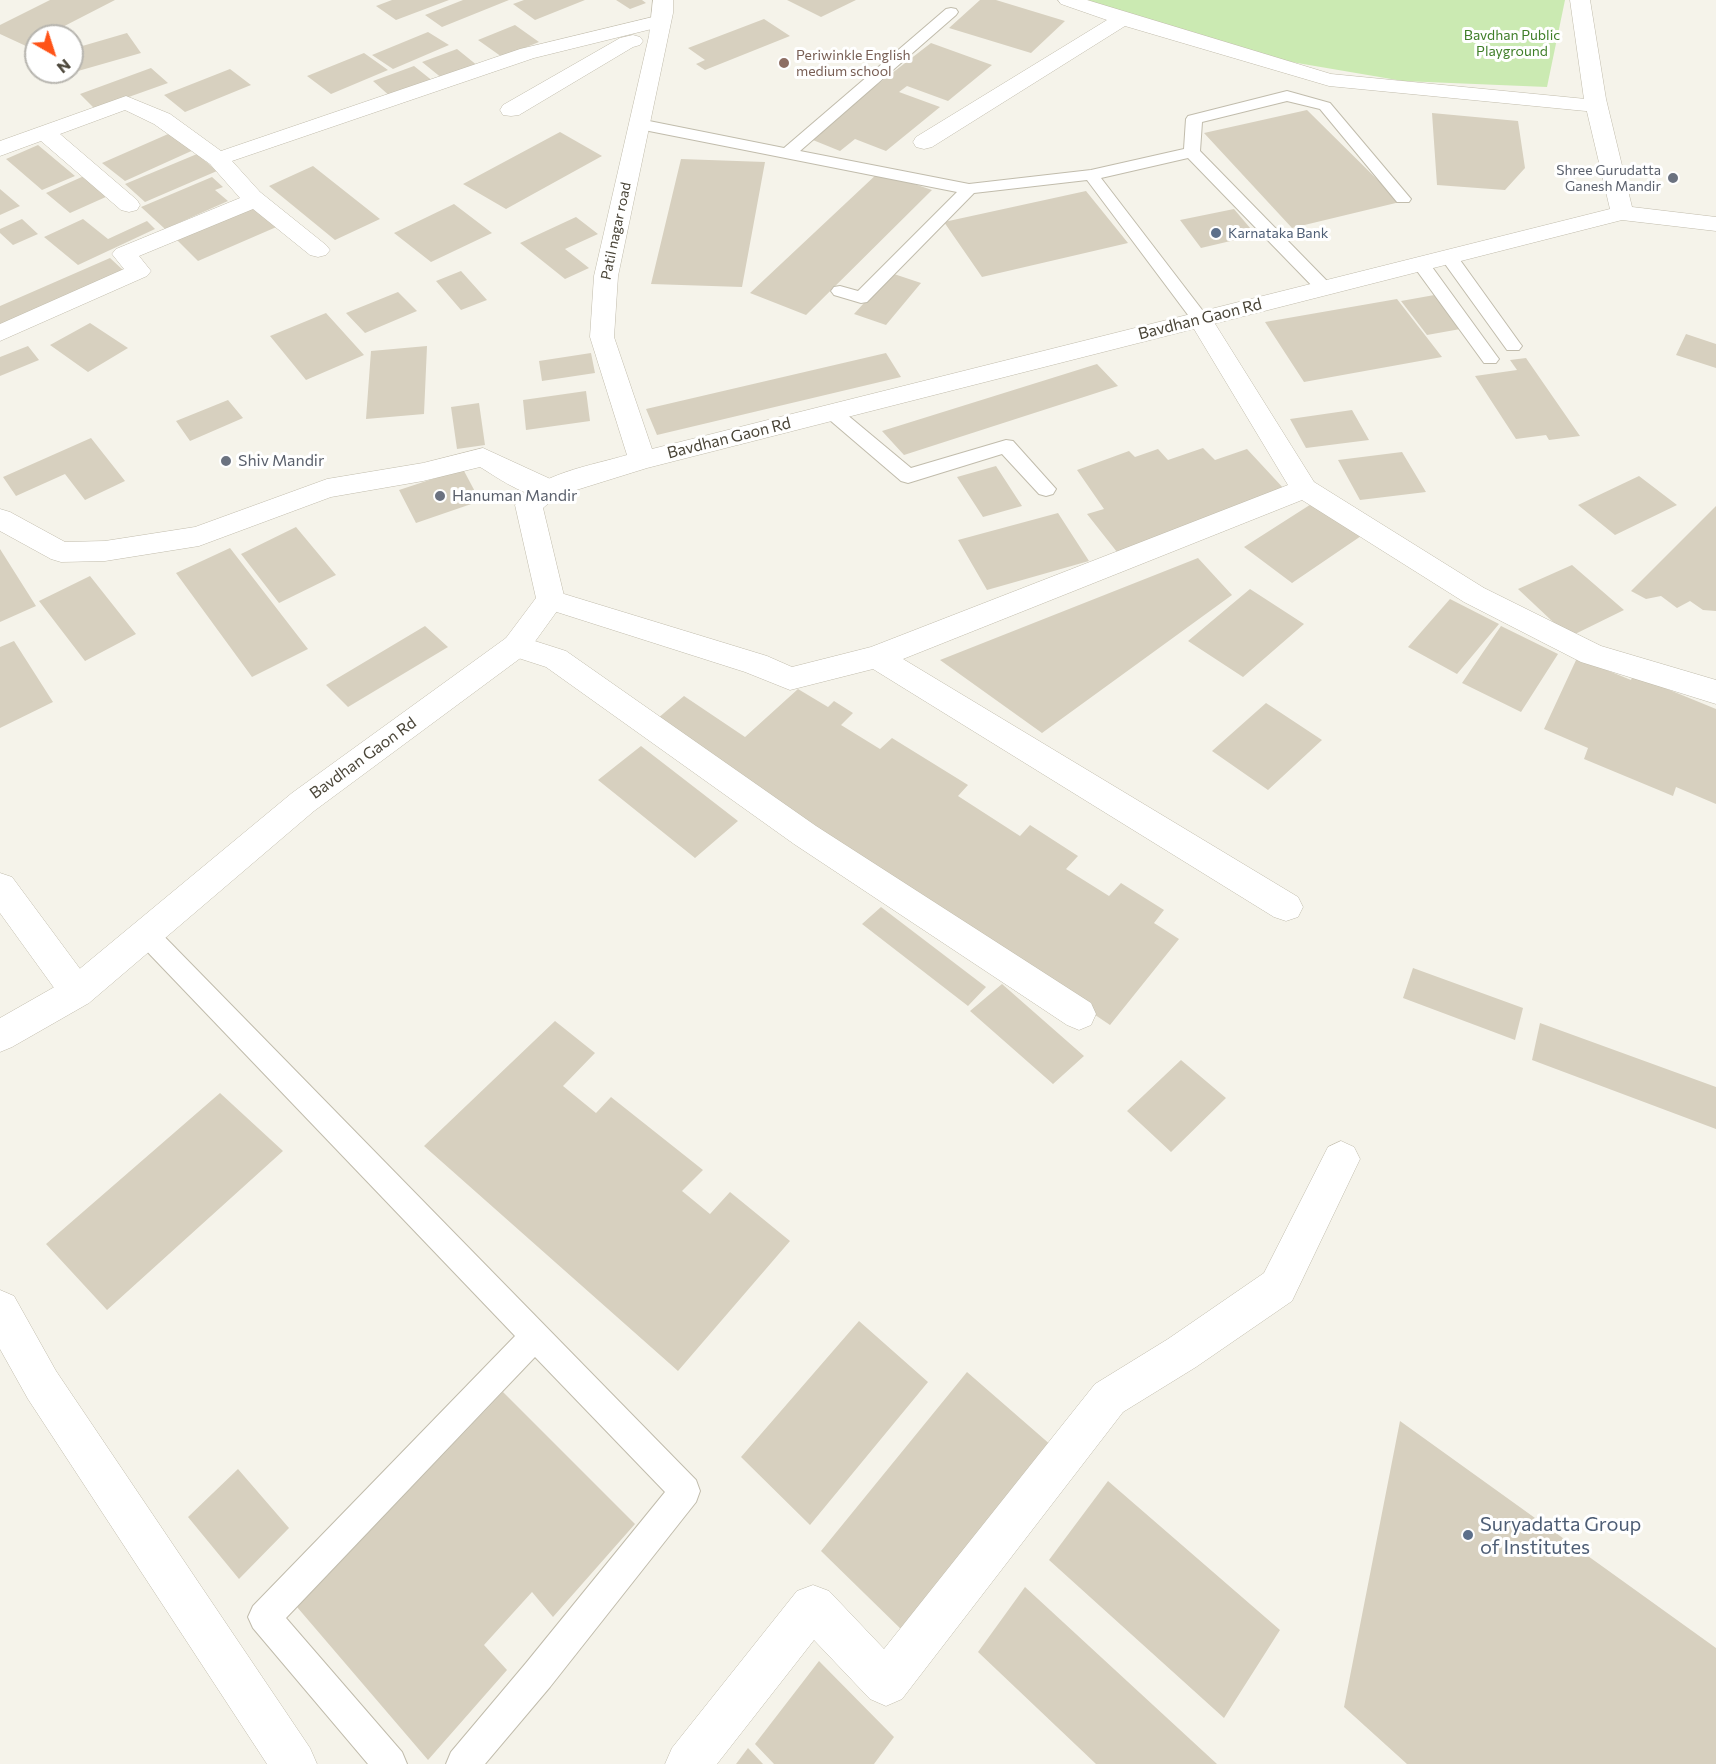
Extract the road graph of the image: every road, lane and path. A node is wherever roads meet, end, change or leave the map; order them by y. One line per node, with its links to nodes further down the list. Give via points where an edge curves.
1 (1068, 0): 5 (street)
2 (1580, 0): 6 (street)
3 (951, 12): 13 (lane)
4 (661, 19): 7 (street); 8 (street, Patil nagar road); 14 (street, via 527,53)
5 (1123, 19): 6 (street, via 1329,80); 10 (street)
6 (1596, 106): 20 (street)
7 (511, 110)
8 (639, 124): 13 (lane); 32 (street, Patil nagar road, via 606,276 602,337)
9 (44, 132): 11 (street); 14 (street, via 126,102 162,119); 19 (street)
10 (924, 142)
11 (0, 148)
12 (1192, 152): 15 (lane); 18 (lane, via 1194,119 1287,96 1325,106); 25 (lane)
13 (788, 153): 16 (lane)
14 (218, 159): 17 (street)
15 (1091, 175): 16 (lane); 27 (lane)
16 (969, 189): 26 (lane, via 861,298)
17 (252, 197): 22 (street); 28 (street, via 249,202 124,254 139,271)
18 (1403, 199)
19 (129, 205)
20 (1622, 213): 21 (street, Bavdhan Gaon Rd); 23 (street, Bavdhan Gaon Rd)
21 (1716, 224)
22 (318, 250)
23 (1449, 257): 24 (street, Bavdhan Gaon Rd); 29 (lane)
24 (1421, 264): 25 (street, Bavdhan Gaon Rd); 30 (lane)
25 (1324, 288): 27 (street, Bavdhan Gaon Rd)
26 (840, 291)
27 (1200, 320): 31 (street, Bavdhan Gaon Rd); 35 (street)
28 (0, 333)
29 (1513, 346)
30 (1490, 359)
31 (832, 412): 32 (street, Bavdhan Gaon Rd); 34 (lane, via 908,476 1006,446)
32 (642, 460): 33 (street, Bavdhan Gaon Rd)
33 (547, 489): 36 (street, via 483,457 423,472 327,488 199,536 105,551 61,552); 37 (street, via 529,505)
34 (1046, 489)
35 (1304, 489): 39 (street); 40 (street, via 1474,595 1591,654)
36 (0, 519)
37 (551, 600): 38 (street, Bavdhan Gaon Rd); 39 (street, via 756,664 790,679)
38 (516, 645): 43 (street, Bavdhan Gaon Rd, via 303,802); 45 (street, via 556,659 805,835)
39 (877, 657): 42 (street)
40 (1716, 692)
41 (0, 887): 44 (street)
42 (1286, 907)
43 (146, 934): 44 (street, Bavdhan Gaon Rd); 49 (lane)
44 (77, 992): 46 (street, Bavdhan Gaon Rd)
45 (1079, 1014)
46 (0, 1036)
47 (1341, 1158): 53 (street, via 1278,1287 1109,1398 886,1683 813,1607)
48 (0, 1310): 50 (street, via 42,1384)
49 (535, 1336): 51 (lane, via 264,1617); 52 (lane, via 686,1491)
50 (294, 1764)
51 (390, 1764)
52 (463, 1764)
53 (688, 1764)

